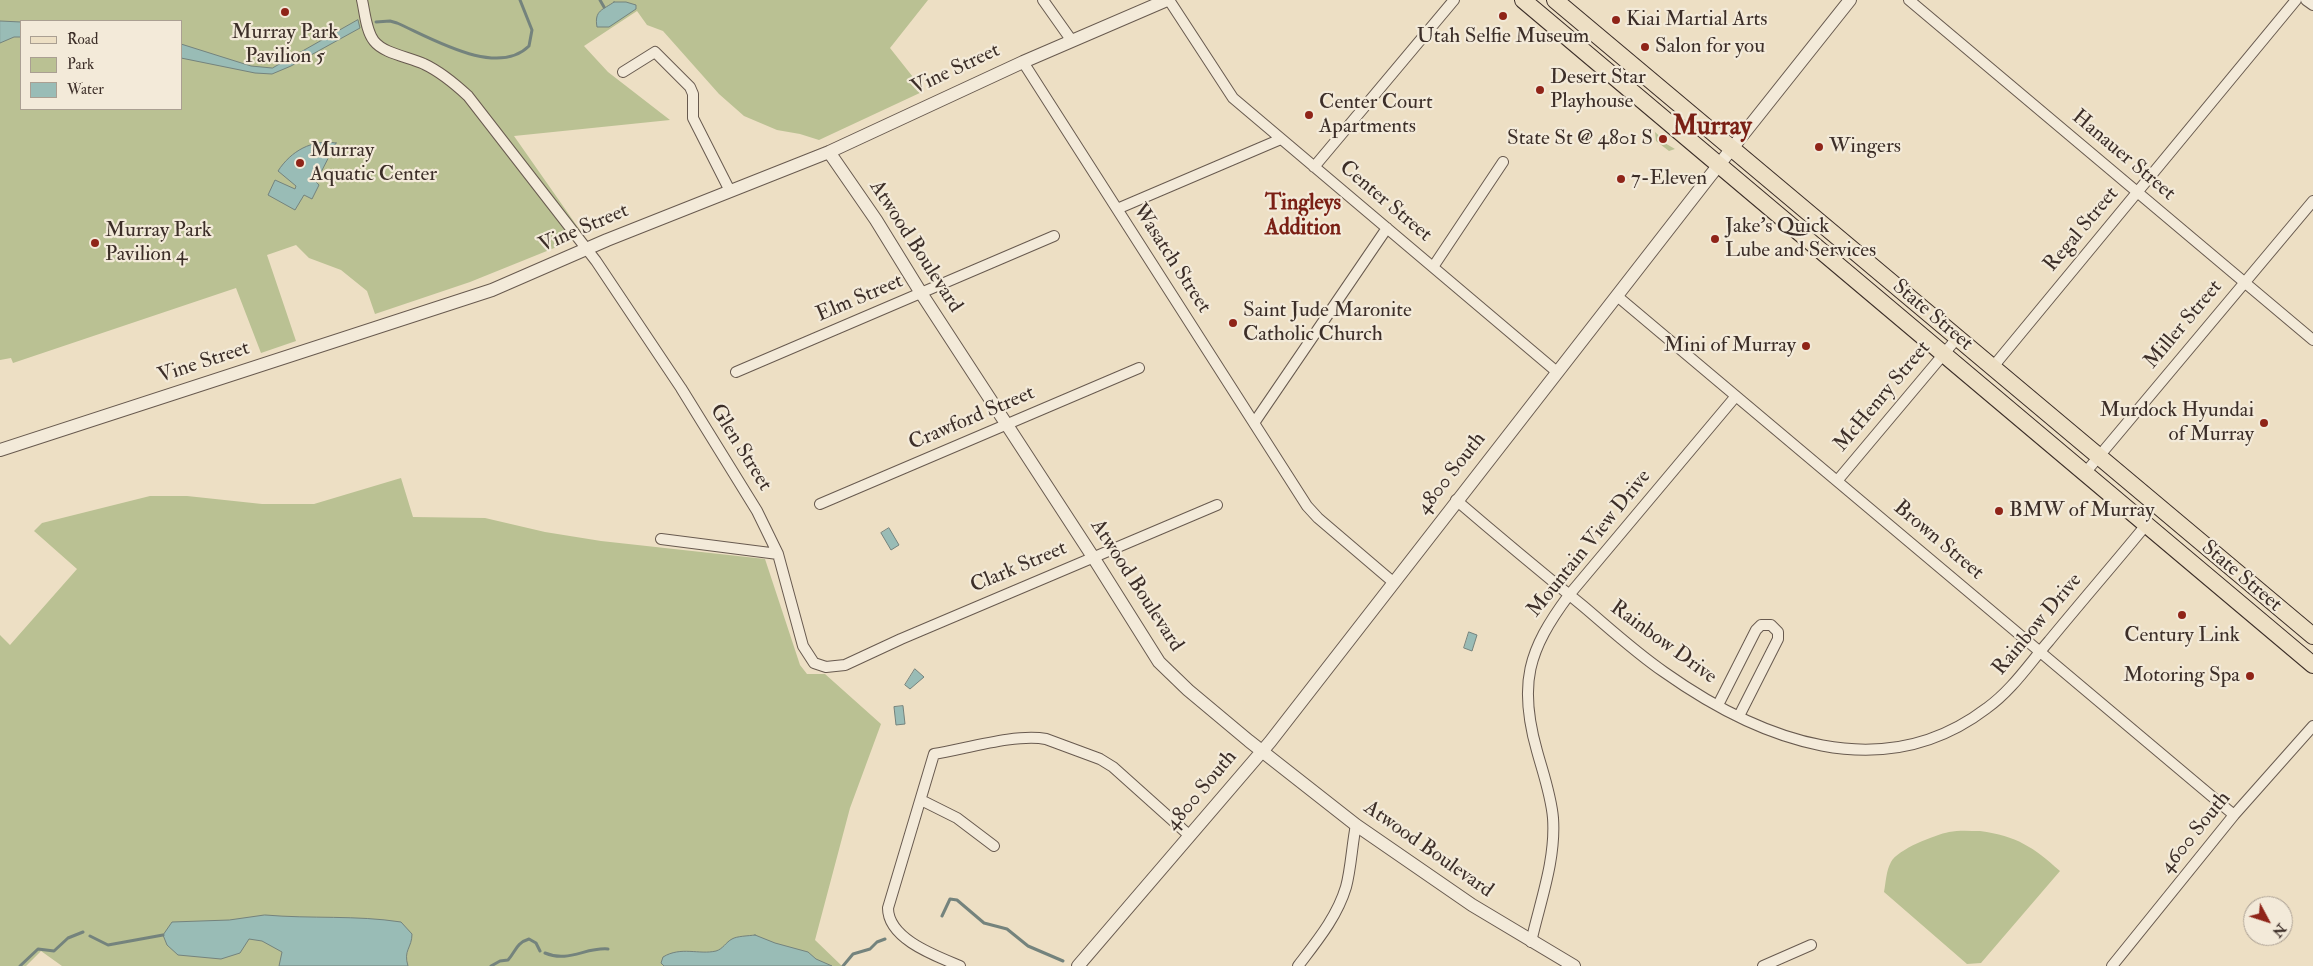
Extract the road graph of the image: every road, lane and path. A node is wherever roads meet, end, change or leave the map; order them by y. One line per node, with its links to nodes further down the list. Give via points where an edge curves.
1 (362, 0): 28 (street, Glen Street, via 374,41 442,74 468,96)
2 (1043, 0): 13 (street)
3 (1168, 0): 13 (street, Vine Street); 16 (street, Center Street, via 1228,93)
4 (1454, 0): 21 (street)
5 (1523, 0): 12 (main road, State Street)
6 (1555, 0): 12 (street); 17 (main road, State Street)
7 (1850, 0): 17 (street, 4800 South)
8 (1909, 0): 23 (street, Hanauer Street)
9 (2296, 0): 23 (street, Regal Street)
10 (2306, 0): 11 (street)
11 (2313, 6)
12 (1541, 15): 20 (main road, State Street)
13 (1072, 41): 14 (street, Vine Street)
14 (1023, 62): 18 (street, Vine Street); 25 (street, Wasatch Street)
15 (622, 72): 22 (street, via 656,52 690,87 693,118)
16 (1281, 139): 21 (street, Center Street); 25 (street)
17 (1733, 148): 20 (street, 4800 South); 33 (main road, State Street)
18 (829, 152): 22 (street, Vine Street); 31 (street, Atwood Boulevard, via 876,220)
19 (1503, 162): 29 (street)
20 (1718, 165): 32 (street, 4800 South); 35 (main road, State Street)
21 (1314, 167): 26 (street, Center Street)
22 (730, 191): 28 (street, Vine Street)
23 (2137, 193): 30 (street, Hanauer Street); 37 (street, Regal Street)
24 (2313, 201): 30 (street, Miller Street)
25 (1117, 209): 41 (street, Wasatch Street)
26 (1387, 228): 29 (street, Center Street); 41 (street)
27 (1054, 236): 31 (street, Elm Street)
28 (586, 250): 43 (street, Vine Street, via 483,293); 52 (street, Glen Street, via 680,388 757,511)
29 (1433, 267): 39 (street, Center Street)
30 (2245, 283): 34 (street, Hanauer Street); 44 (street, Miller Street)
31 (920, 293): 38 (street, Elm Street); 42 (street, Atwood Boulevard)
32 (1617, 296): 39 (street, 4800 South); 40 (street, Brown Street)
33 (1958, 337): 35 (street, McHenry Street); 37 (main road, State Street)
34 (2313, 340)
35 (1943, 354): 45 (main road, State Street); 46 (street, McHenry Street)
36 (1139, 368): 42 (street, Crawford Street)
37 (1992, 368): 44 (main road, State Street)
38 (736, 372)
39 (1556, 372): 47 (street, 4800 South)
40 (1736, 396): 46 (street, Brown Street); 55 (street, Mountain View Drive)
41 (1254, 423): 54 (street, Wasatch Street, via 1314,514)
42 (1005, 425): 48 (street, Crawford Street); 53 (street, Atwood Boulevard)
43 (0, 450)
44 (2099, 456): 45 (street, Miller Street); 56 (main road, State Street)
45 (2085, 473): 50 (main road, State Street)
46 (1837, 481): 57 (street, Brown Street)
47 (1456, 500): 54 (street, 4800 South); 55 (street, Rainbow Drive)
48 (820, 504)
49 (1217, 505): 53 (street, Clark Street)
50 (2146, 525): 57 (street, Rainbow Drive); 58 (main road, State Street)
51 (661, 540): 52 (street)
52 (778, 554): 59 (street, Glen Street, via 806,653 820,666)
53 (1093, 557): 59 (street, Clark Street); 63 (street, Atwood Boulevard, via 1159,662)
54 (1394, 582): 63 (street, 4800 South)
55 (1569, 595): 60 (street, Rainbow Drive, via 1663,671); 69 (street, Mountain View Drive, via 1538,642 1529,671 1529,718 1549,793 1553,833 1550,862)
56 (2313, 636)
57 (2040, 651): 61 (street, Rainbow Drive, via 2008,690 1977,715 1937,737 1906,746 1872,750 1822,746 1772,731); 65 (street, Brown Street)
58 (2313, 665)
59 (836, 667)
60 (1718, 705): 61 (street, Rainbow Drive); 61 (street, via 1756,630 1761,625 1771,625 1778,632 1778,639)
61 (1738, 716)
62 (2313, 726): 65 (street, 4600 South)
63 (1262, 751): 66 (street, Atwood Boulevard); 67 (street, 4800 South)
64 (921, 800): 67 (street, via 934,754 1013,739 1046,738 1113,767); 68 (street, via 956,818); 71 (street, via 888,917 892,926 925,951)
65 (2234, 814): 76 (street, 4600 South)
66 (1356, 826): 69 (street, Atwood Boulevard, via 1437,883); 73 (street, via 1346,885 1338,908)
67 (1190, 836): 72 (street, 4800 South)
68 (994, 846)
69 (1531, 942): 74 (street, Atwood Boulevard)
70 (1810, 945): 75 (street)
71 (960, 966)
72 (1078, 966)
73 (1298, 966)
74 (1574, 966)
75 (1763, 966)
76 (2112, 966)

